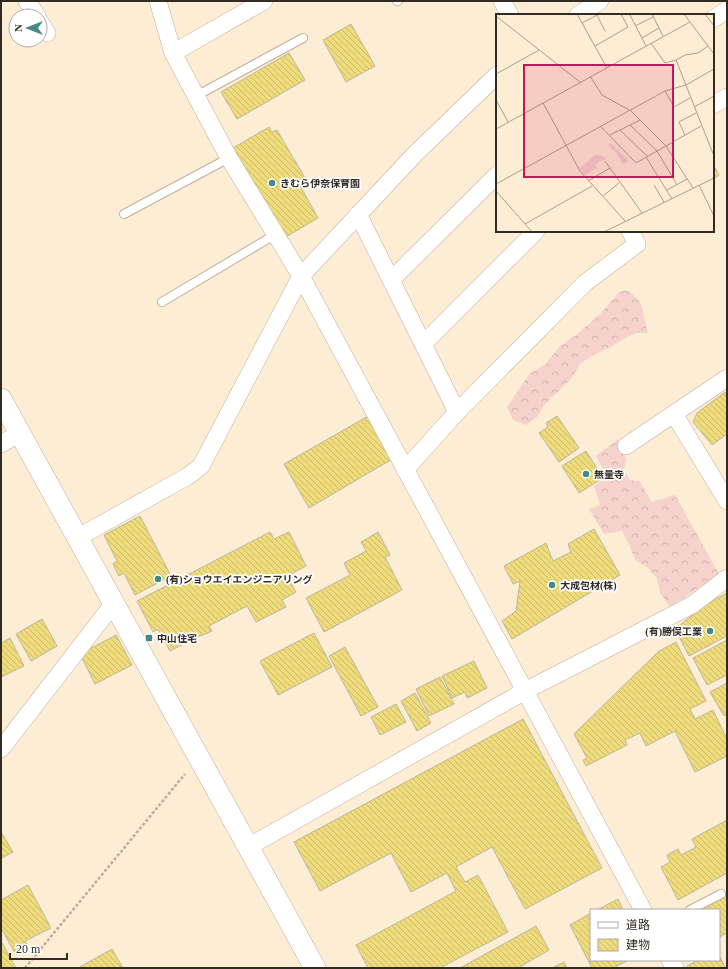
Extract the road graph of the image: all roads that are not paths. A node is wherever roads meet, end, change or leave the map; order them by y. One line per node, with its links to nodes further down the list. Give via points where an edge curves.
1 (158, 1): 10 (street)
2 (264, 1): 10 (street)
3 (502, 1): 6 (street)
4 (600, 1): 7 (street)
5 (727, 10): 8 (street)
6 (509, 14)
7 (580, 14)
8 (714, 18)
9 (303, 38): 12 (lane)
10 (173, 53): 12 (street)
11 (496, 76): 18 (street, via 415,154)
12 (196, 96): 15 (street)
13 (727, 97): 14 (street)
14 (714, 105)
15 (229, 158): 17 (lane); 21 (street)
16 (496, 176): 23 (street)
17 (124, 214)
18 (358, 214): 22 (street); 23 (street)
19 (535, 232): 25 (street)
20 (630, 232): 28 (street, via 636,244 585,283)
21 (276, 234): 22 (street); 24 (lane)
22 (301, 276): 33 (street); 35 (street, via 201,466 188,476)
23 (391, 280): 25 (street)
24 (162, 302)
25 (423, 344): 28 (street)
26 (727, 378): 29 (street)
27 (1, 399): 30 (street)
28 (457, 412): 33 (street)
29 (674, 414): 32 (street); 34 (street)
30 (20, 433): 31 (street); 35 (street)
31 (1, 444)
32 (626, 446)
33 (405, 470): 38 (street)
34 (727, 501)
35 (77, 538): 37 (street)
36 (727, 578): 38 (street, via 692,605)
37 (114, 603): 39 (street); 40 (street)
38 (525, 691): 40 (street); 42 (street)
39 (1, 749)
40 (248, 847): 44 (street)
41 (721, 894): 43 (lane)
42 (641, 909)
43 (692, 909)
44 (315, 968)

